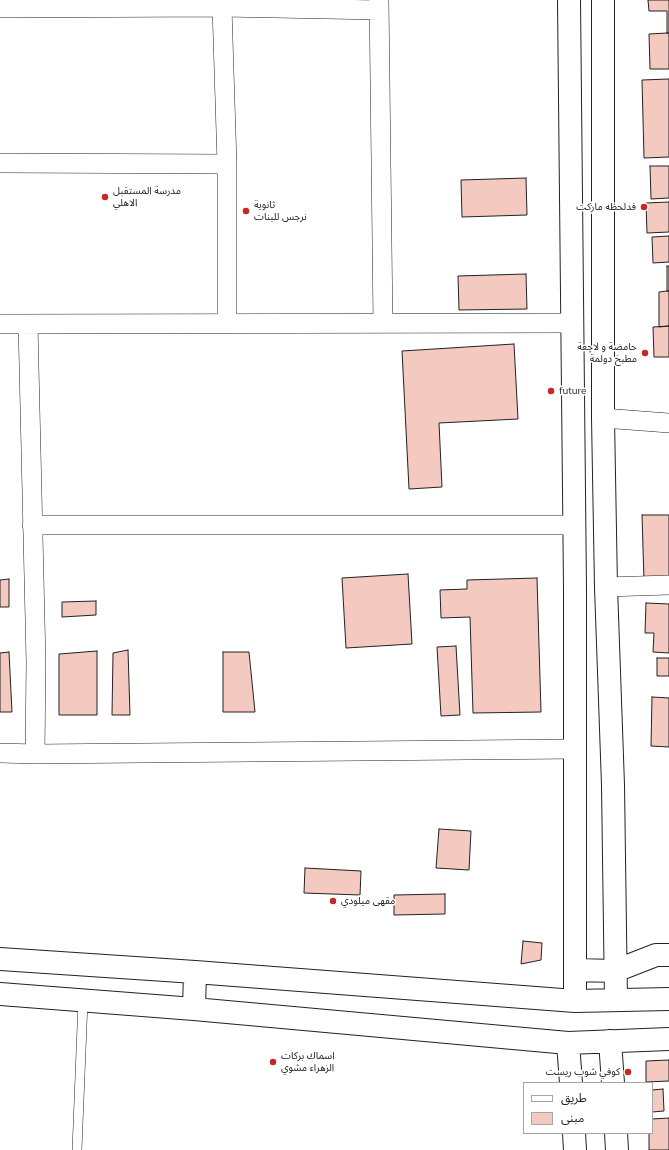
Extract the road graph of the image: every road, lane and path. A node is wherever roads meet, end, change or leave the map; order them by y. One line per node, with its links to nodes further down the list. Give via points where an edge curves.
1 (569, 0): 7 (street)
2 (603, 0): 8 (street)
3 (52, 4): 5 (street); 6 (street)
4 (379, 5): 5 (street); 12 (street)
5 (222, 7): 10 (street)
6 (0, 8)
7 (570, 156): 8 (street); 13 (street)
8 (603, 157): 16 (street)
9 (0, 163): 10 (street)
10 (227, 164): 11 (street)
11 (227, 323): 12 (street); 15 (street)
12 (383, 323): 13 (street)
13 (572, 323): 19 (street)
14 (0, 324): 15 (street)
15 (28, 324): 18 (street)
16 (603, 418): 17 (street); 21 (street)
17 (669, 423)
18 (32, 525): 19 (street); 24 (street, via 36,662)
19 (574, 525): 22 (street)
20 (669, 585): 21 (street)
21 (606, 587): 28 (street, via 613,785)
22 (575, 749): 24 (street); 27 (street)
23 (0, 753): 24 (street)
24 (35, 754)
25 (669, 955): 28 (street, via 656,955)
26 (0, 959): 29 (street)
27 (576, 970): 28 (street); 34 (street)
28 (615, 971): 33 (street)
29 (195, 972): 34 (street); 35 (street)
30 (0, 994): 32 (street)
31 (669, 999): 33 (street)
32 (82, 1000): 35 (street); 43 (lane)
33 (616, 1000): 34 (street)
34 (576, 1001)
35 (194, 1009): 37 (street)
36 (669, 1039): 38 (street)
37 (568, 1042): 38 (street); 39 (street)
38 (610, 1042): 40 (street)
39 (571, 1082)
40 (612, 1082)
41 (574, 1134): 44 (street)
42 (616, 1134): 45 (street)
43 (77, 1150)
44 (576, 1150)
45 (617, 1150)

